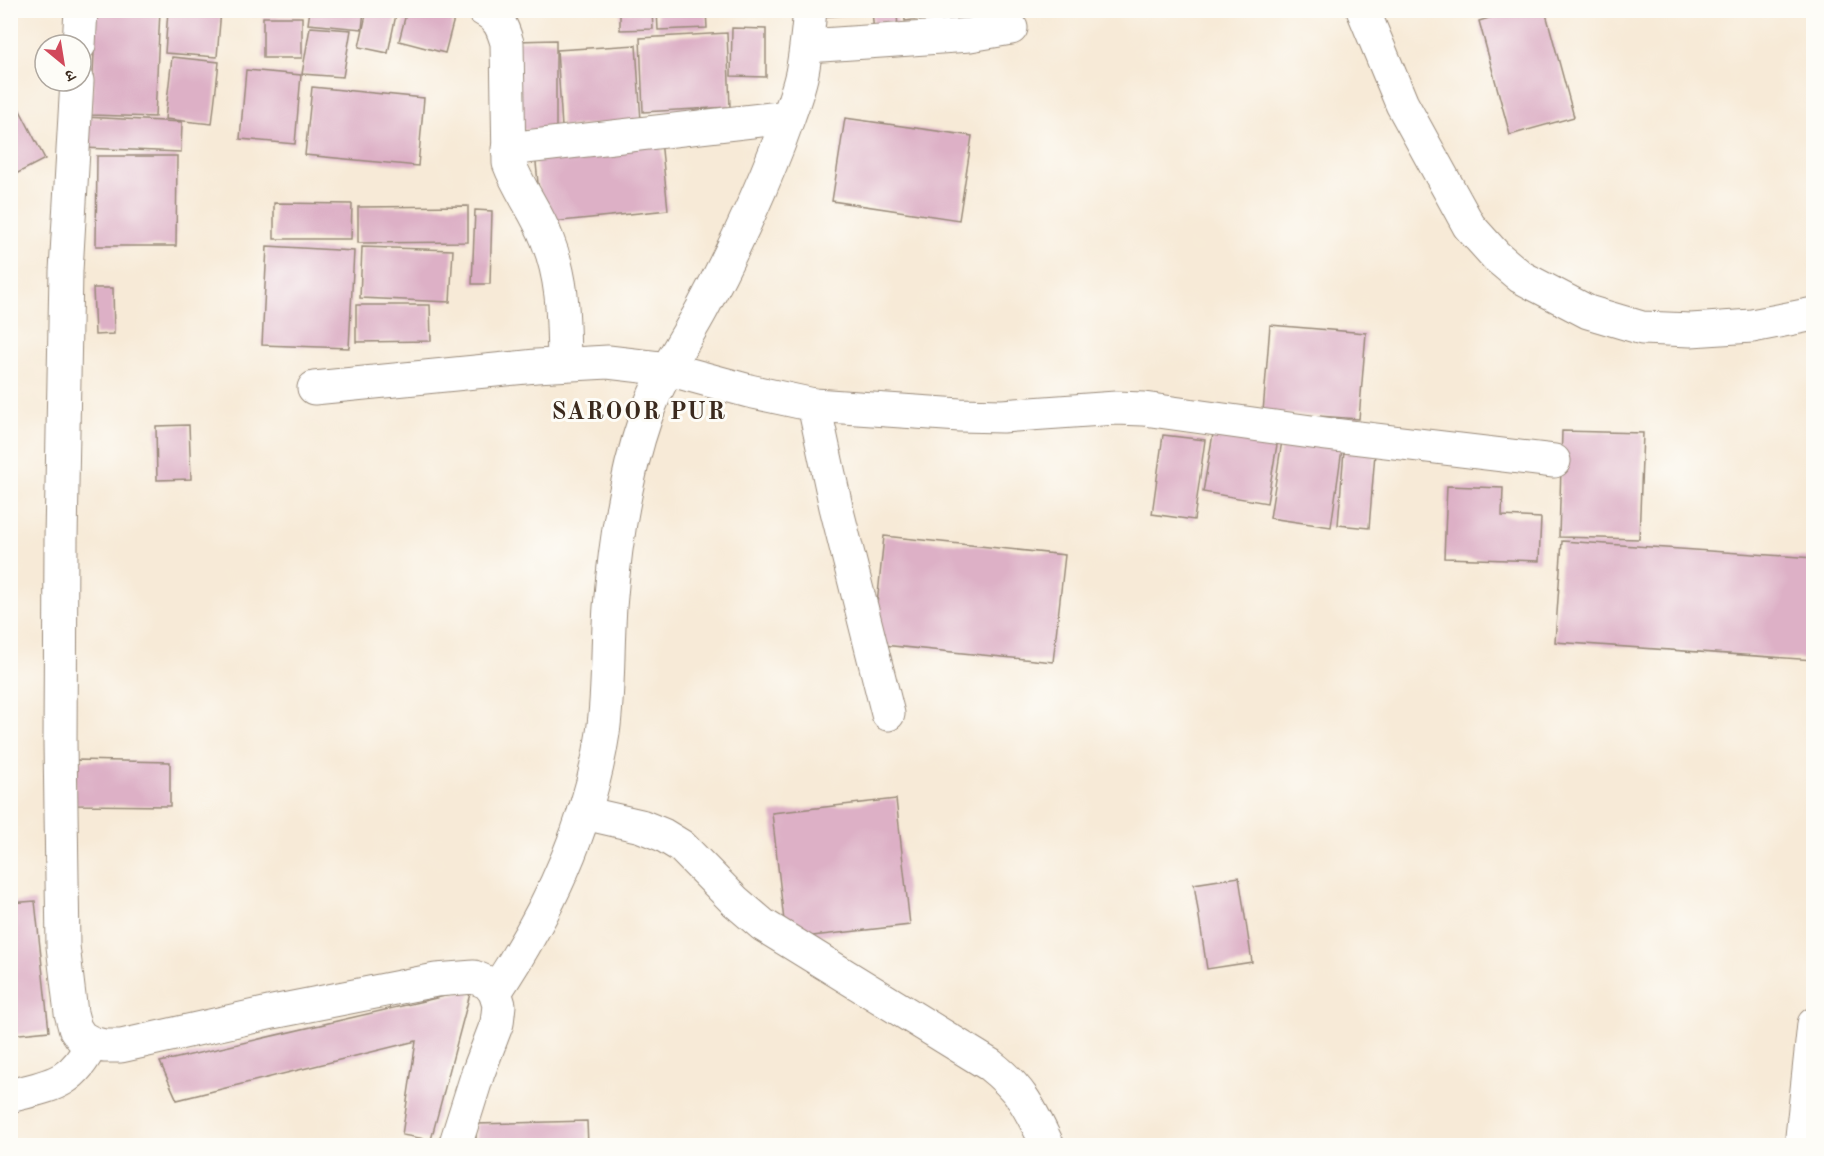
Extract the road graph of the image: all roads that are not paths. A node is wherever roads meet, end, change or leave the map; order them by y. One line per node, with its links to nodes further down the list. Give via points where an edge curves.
1 (81, 10): 6 (street)
2 (484, 10): 10 (street, via 493,14 507,43)
3 (810, 10): 7 (street)
4 (1363, 10): 11 (street, via 1402,104 1469,226 1521,277 1588,312 1642,328 1752,326)
5 (1011, 28): 7 (street, via 970,35)
6 (80, 33)
7 (807, 46): 9 (street)
8 (76, 93): 21 (street, via 66,283 60,755 63,946 75,1028)
9 (788, 117): 10 (street); 13 (street, via 755,203)
10 (508, 149): 12 (street, via 515,179 536,214 560,277)
11 (1814, 314)
12 (564, 363): 13 (street, via 608,362); 14 (street)
13 (668, 369): 15 (street); 18 (street, via 646,415 625,499 610,609 603,732)
14 (314, 388)
15 (814, 405): 16 (street, via 1002,416 1144,409); 17 (street)
16 (1554, 461)
17 (888, 714)
18 (584, 813): 19 (street, via 544,913); 24 (street, via 663,834 681,846 763,925 990,1065 1022,1094)
19 (495, 992): 21 (street, via 488,983 474,977 436,980 121,1046); 23 (street, via 499,1005 497,1023)
20 (1814, 1024): 25 (street)
21 (92, 1043): 22 (street, via 84,1061 69,1076 56,1084)
22 (10, 1096)
23 (455, 1146)
24 (1048, 1146)
25 (1801, 1146)

